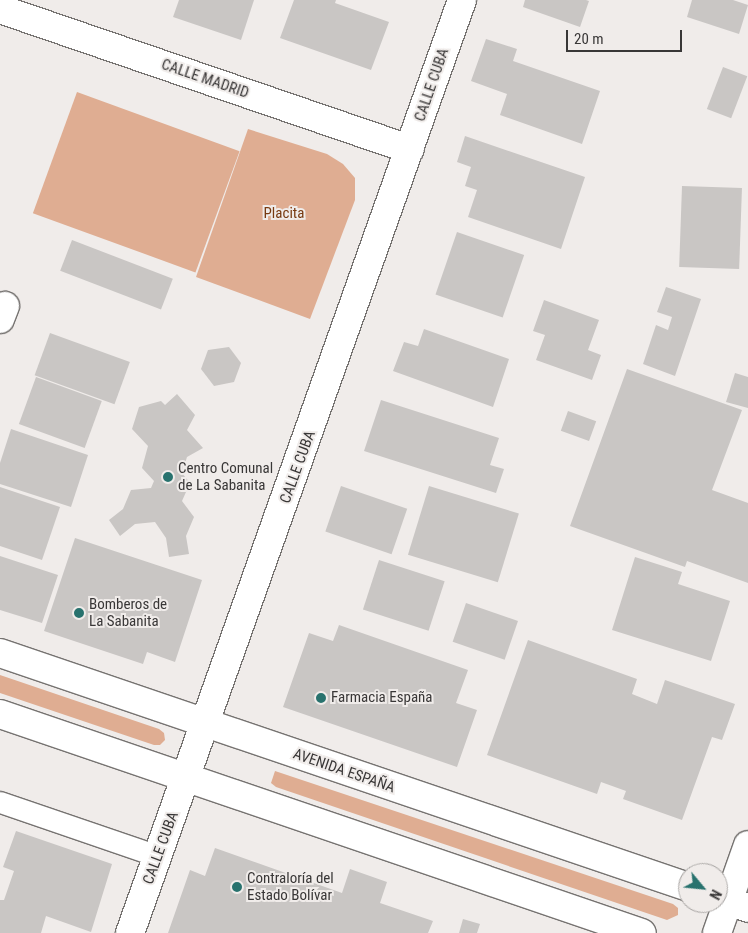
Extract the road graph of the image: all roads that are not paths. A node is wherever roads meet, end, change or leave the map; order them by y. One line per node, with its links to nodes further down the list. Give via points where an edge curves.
1 (462, 0): 3 (street, CALLE CUBA)
2 (0, 9): 3 (street, CALLE MADRID)
3 (410, 148): 6 (street, CALLE CUBA)
4 (0, 653): 6 (street, AVENIDA ESPAÑA)
5 (0, 714): 7 (street)
6 (206, 724): 7 (street, CALLE CUBA); 11 (street, AVENIDA ESPAÑA)
7 (187, 778): 10 (street, CALLE CUBA); 14 (street)
8 (0, 802): 10 (lane)
9 (748, 845): 12 (street)
10 (158, 856): 13 (street, CALLE CUBA)
11 (678, 885)
12 (731, 902): 15 (street)
13 (130, 933)
14 (642, 933)
15 (717, 933)

